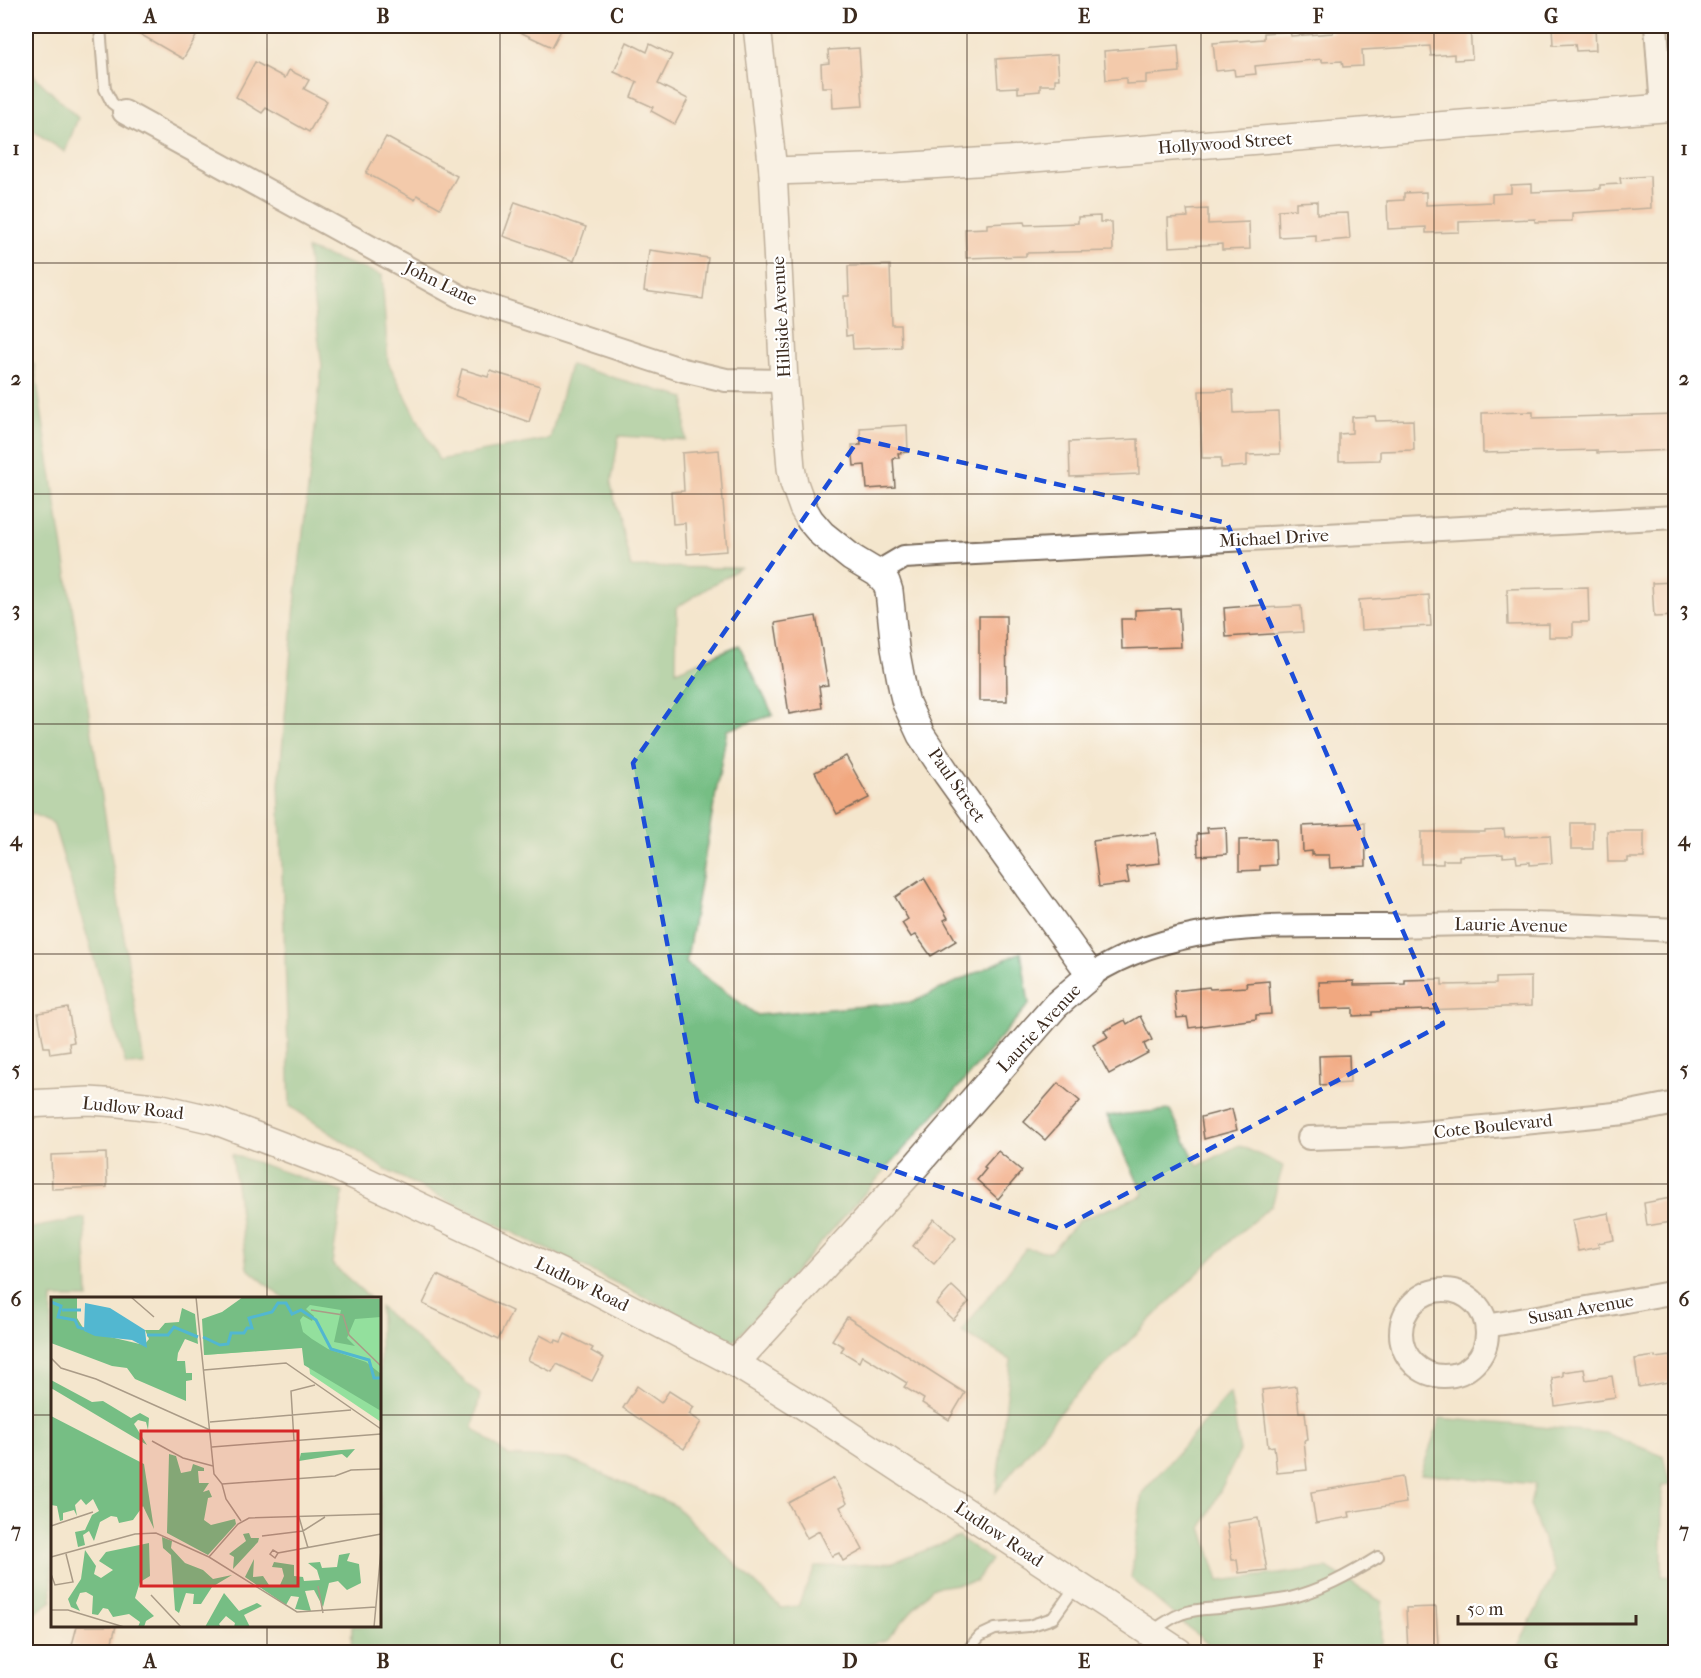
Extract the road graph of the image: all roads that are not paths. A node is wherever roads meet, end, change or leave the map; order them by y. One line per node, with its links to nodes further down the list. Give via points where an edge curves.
1 (757, 26): 6 (street, Hillside Avenue)
2 (1656, 26): 4 (street)
3 (100, 27): 5 (lane, via 105,89 112,103)
4 (1669, 108): 6 (street, Hollywood Street, via 988,162)
5 (124, 112): 7 (street, John Lane, via 461,297 682,370 726,380)
6 (773, 171): 7 (street, Hillside Avenue)
7 (784, 381): 9 (street, Hillside Avenue, via 791,468 804,508 822,534)
8 (1676, 517): 9 (street, Michael Drive, via 904,557)
9 (877, 573): 11 (street, Paul Street, via 889,591 903,691 921,735)
10 (1676, 930): 11 (street, Laurie Avenue, via 1529,924 1254,927 1149,946)
11 (1091, 975): 17 (street, Laurie Avenue, via 1056,1005 913,1169)
12 (1676, 1103): 14 (street, Cote Boulevard, via 1625,1113 1402,1135)
13 (26, 1104): 17 (street, Ludlow Road, via 89,1101 140,1105 183,1112 245,1131 332,1165 569,1276)
14 (1309, 1138)
15 (1676, 1292): 16 (street, Susan Avenue)
16 (1487, 1326)
17 (735, 1363): 19 (street, Ludlow Road)
18 (1378, 1557): 20 (lane, via 1318,1589 1260,1603 1183,1613)
19 (1083, 1589): 20 (street, Ludlow Road); 21 (lane, via 1053,1618 1029,1626 995,1629 980,1636)
20 (1150, 1633): 22 (street, Ludlow Road)
21 (966, 1653)
22 (1179, 1653)

